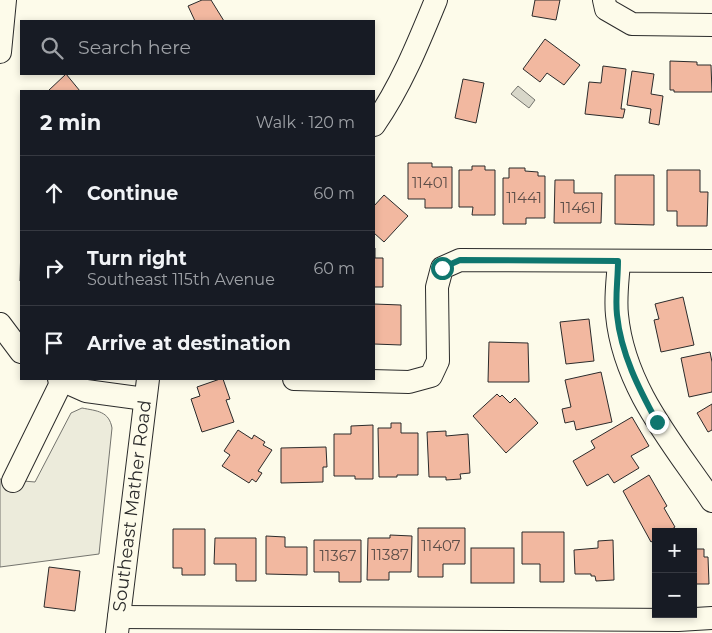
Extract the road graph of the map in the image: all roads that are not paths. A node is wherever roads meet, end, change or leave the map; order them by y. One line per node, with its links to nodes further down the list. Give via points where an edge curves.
1 (5, 0): 5 (street)
2 (436, 0): 6 (street, via 405,72)
3 (604, 0): 4 (street, via 606,10 632,24)
4 (712, 25)
5 (0, 52)
6 (375, 123)
7 (618, 261): 8 (street); 12 (street, via 460,260 442,268 437,287 438,361 432,376 409,382); 15 (street, via 617,315 637,387 657,422)
8 (712, 262)
9 (0, 324): 10 (street)
10 (20, 351)
11 (60, 380): 13 (street, via 86,391); 14 (street)
12 (332, 380)
13 (146, 389): 17 (street, Southeast Mather Road)
14 (13, 481)
15 (712, 501)
16 (712, 618): 17 (street)
17 (118, 625)

